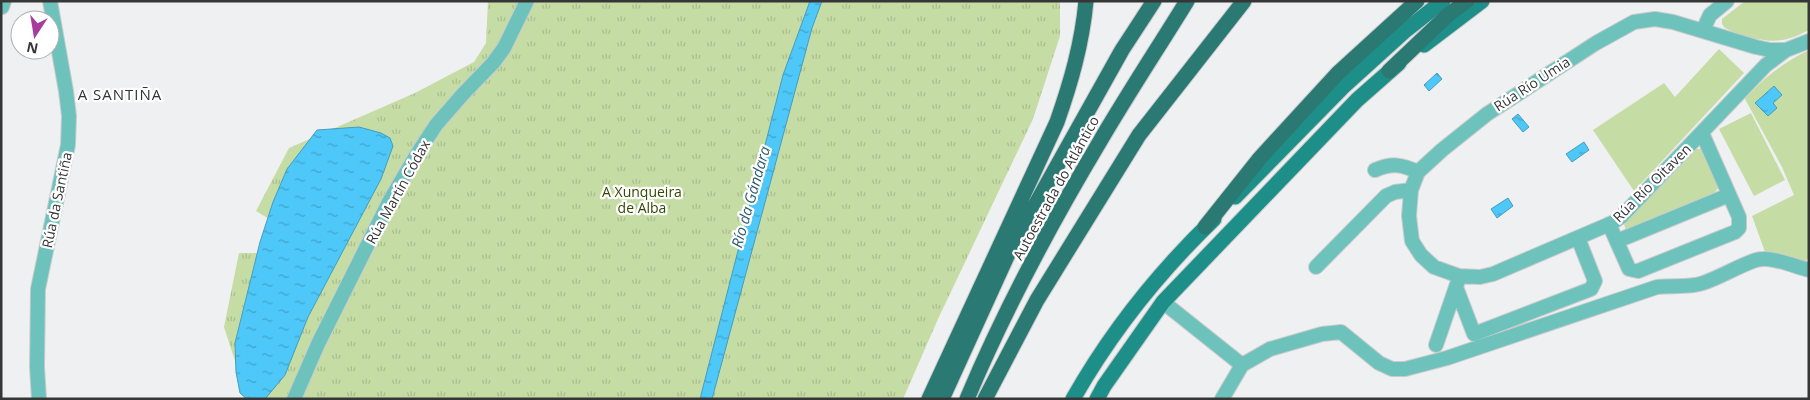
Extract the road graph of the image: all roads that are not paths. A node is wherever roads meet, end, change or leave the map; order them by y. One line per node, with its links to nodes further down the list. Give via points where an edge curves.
1 (4, 1): 13 (street)
2 (50, 1): 33 (street, Rúa da Santiña, via 69,116 68,145 38,289)
3 (527, 1): 34 (street, Rúa Martín Códax, via 504,48 442,119 417,154 373,234)
4 (1086, 1): 35 (highway, via 1079,52 1057,122)
5 (1154, 1): 36 (highway, Autoestrada do Atlántico, via 1122,50 1009,252)
6 (1187, 1): 37 (highway, Autoestrada do Atlántico, via 1099,142 1046,235)
7 (1244, 1): 38 (highway, via 1139,135 1037,300)
8 (1417, 1): 24 (highway, via 1338,73 1260,158)
9 (1443, 1): 24 (main road, via 1344,87)
10 (1467, 1): 17 (highway)
11 (1482, 1): 17 (main road)
12 (1727, 1): 14 (street, via 1710,15)
13 (2, 7)
14 (1703, 30): 16 (street, Rúa Río Umia, via 1756,47); 20 (street, Rúa Río Umia, via 1654,19 1621,28 1487,114)
15 (1809, 41): 16 (street)
16 (1786, 50): 18 (street, Rúa Río Oitaven, via 1766,65)
17 (1390, 71): 30 (main road, via 1350,107)
18 (1702, 133): 22 (street); 23 (street, Rúa Río Oitaven, via 1622,216)
19 (1375, 170): 20 (street, via 1388,164)
20 (1418, 172): 21 (street, Rúa Río Umia)
21 (1411, 190): 27 (street, via 1386,196); 29 (street, Rúa Río Umia, via 1409,216 1412,241 1434,267)
22 (1729, 195): 26 (street); 26 (street, via 1739,217 1735,232 1638,271 1629,270)
23 (1609, 224): 25 (street, Rúa Río Oitaven); 26 (street)
24 (1205, 227): 39 (main road, via 1120,324)
25 (1578, 238): 29 (street, Rúa Río Oitaven, via 1493,274); 29 (street, via 1595,281 1591,289 1474,334)
26 (1617, 241)
27 (1316, 267)
28 (1809, 270): 32 (street, via 1773,260 1758,260 1702,284 1657,287 1404,369 1392,369 1378,363 1341,332 1270,349)
29 (1458, 282): 31 (street)
30 (1163, 302): 32 (street); 40 (main road)
31 (1436, 345)
32 (1242, 366): 41 (street)
33 (39, 399)
34 (294, 399)
35 (929, 399)
36 (942, 399)
37 (967, 399)
38 (985, 399)
39 (1073, 399)
40 (1097, 399)
41 (1222, 399)

